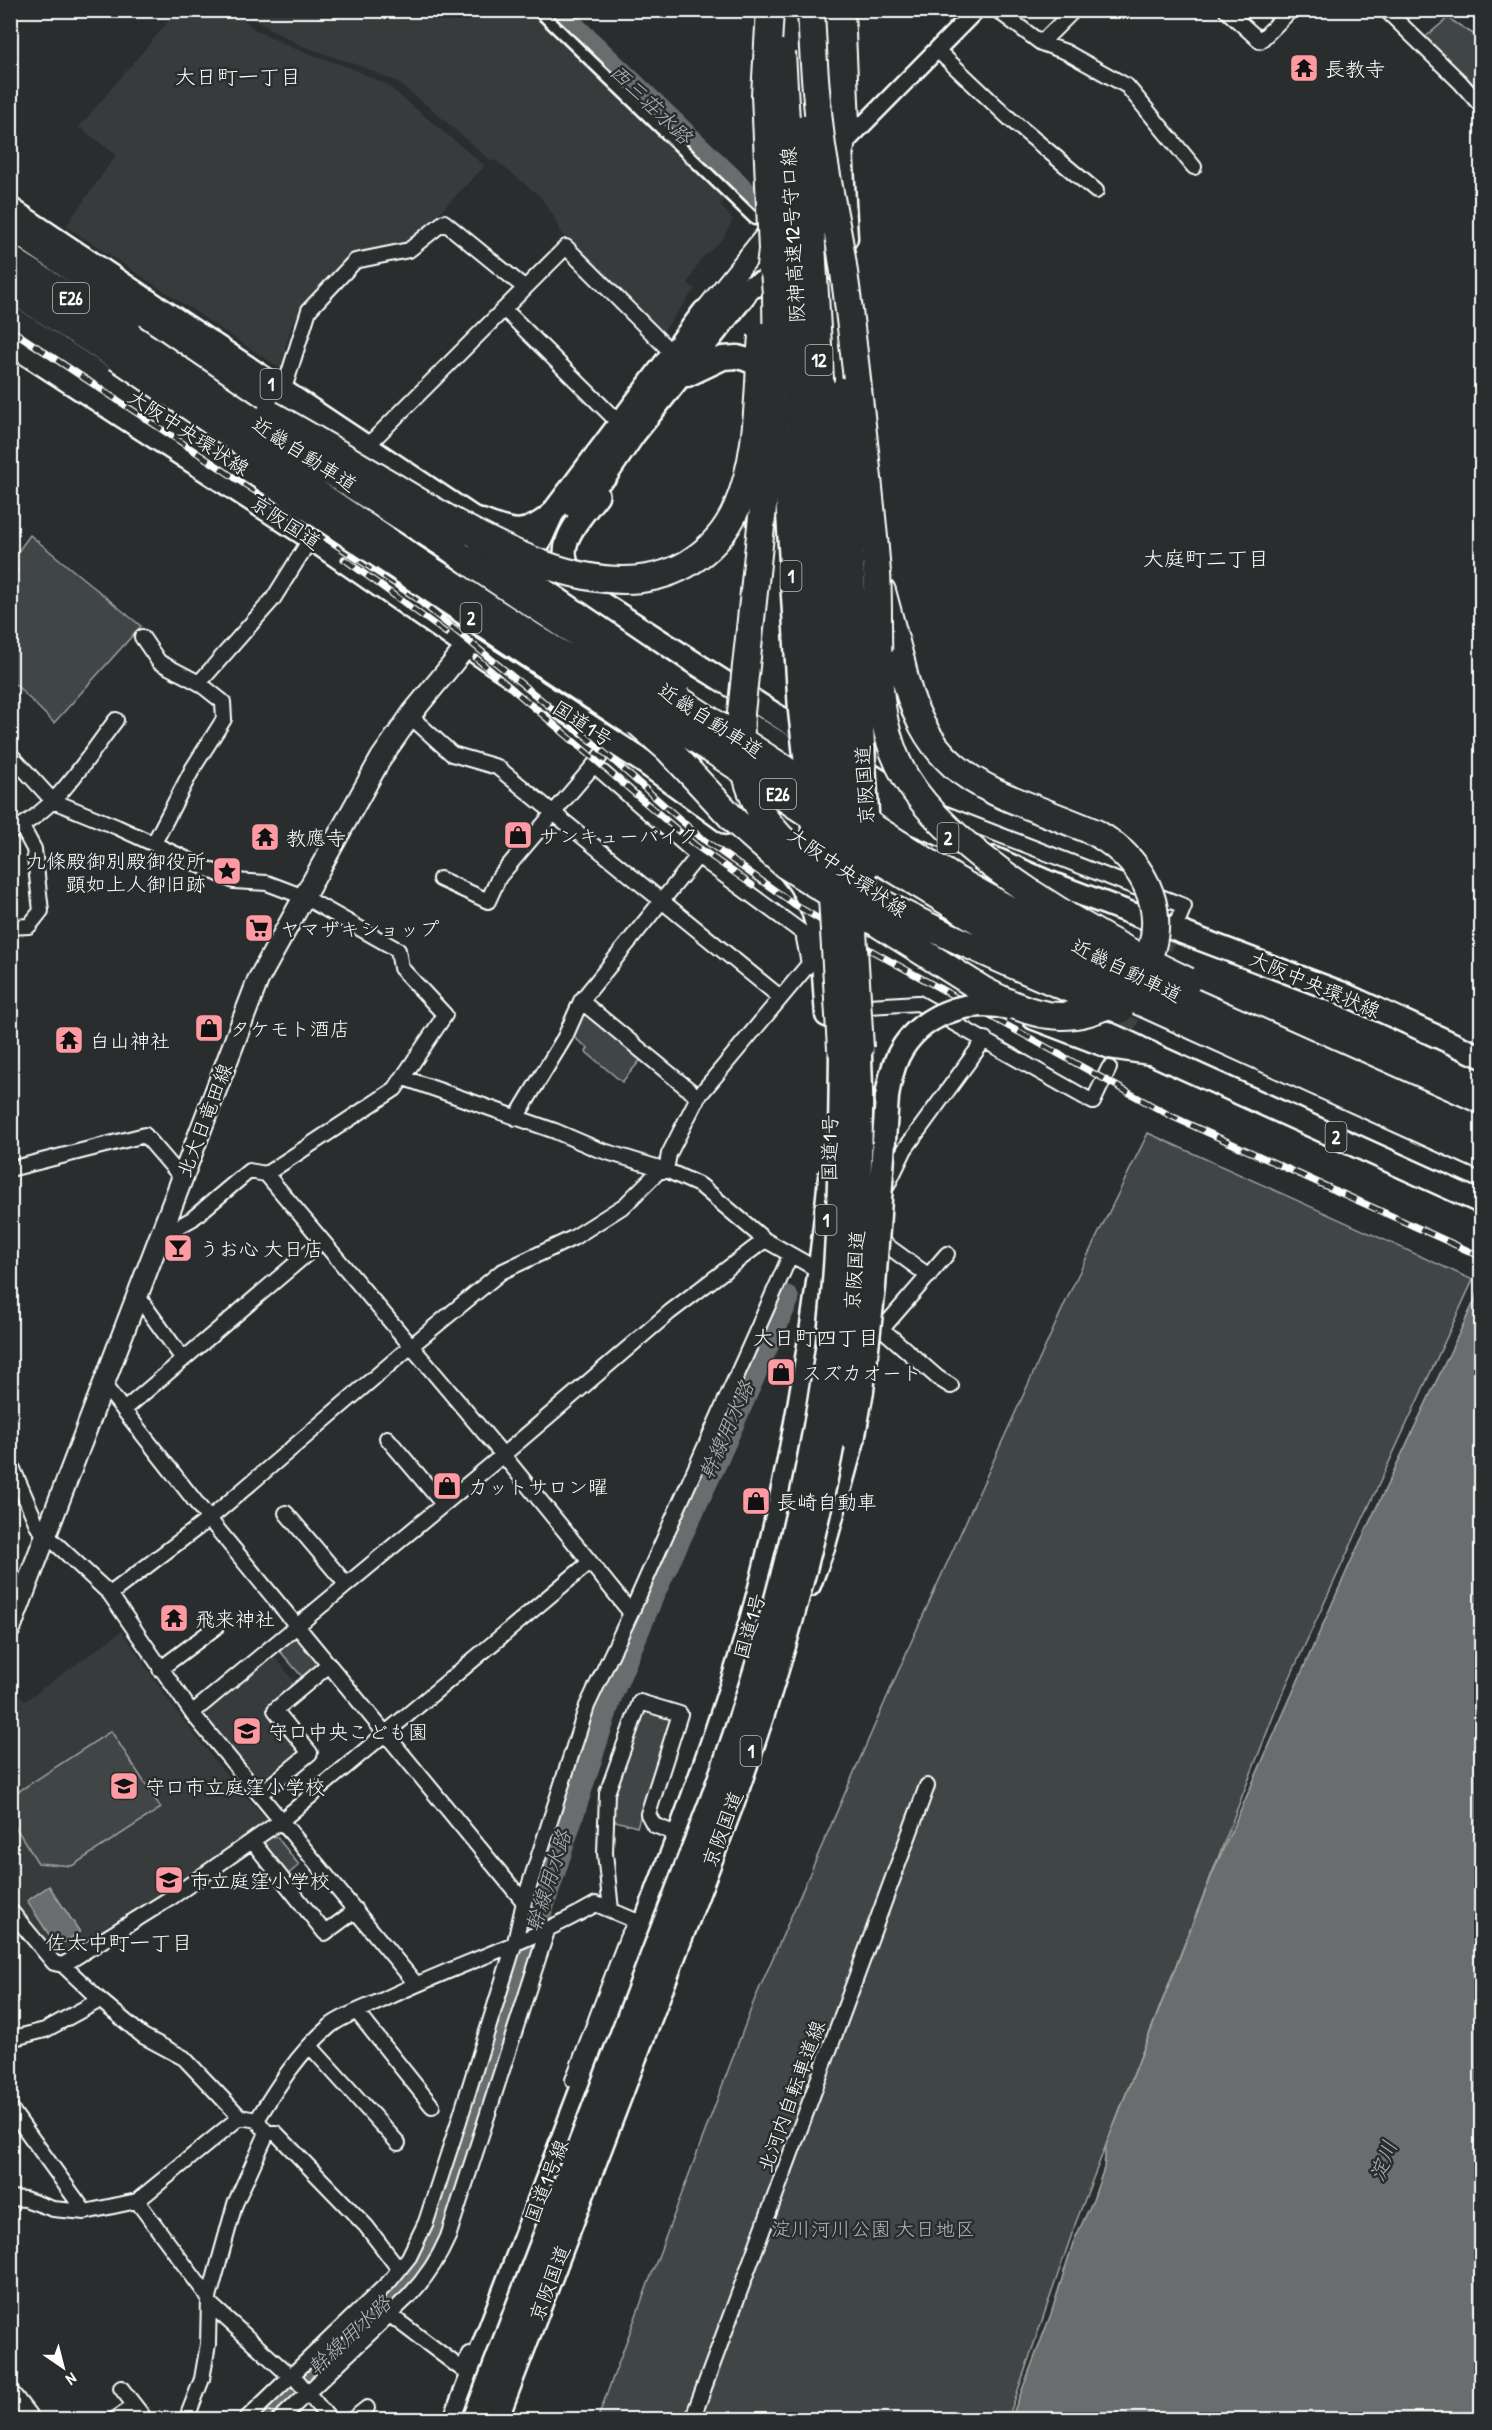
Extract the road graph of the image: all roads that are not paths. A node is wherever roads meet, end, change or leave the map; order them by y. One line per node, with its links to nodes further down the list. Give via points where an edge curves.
1 (538, 10): 25 (street)
2 (770, 10): 19 (highway, bridge, via 768,61); 27 (highway, bridge, via 765,95)
3 (776, 10): 19 (main road)
4 (783, 10): 61 (highway, 阪神高速12号守口線, bridge, via 787,155)
5 (802, 10): 61 (highway, 阪神高速12号守口線 / 12, bridge)
6 (811, 10): 54 (highway, bridge, via 822,146 848,308)
7 (844, 10): 18 (main road, via 849,124)
8 (976, 10): 16 (street)
9 (997, 10): 15 (street)
10 (1074, 10): 15 (street)
11 (1226, 10): 12 (street, via 1260,41)
12 (1291, 10)
13 (1386, 10): 17 (street)
14 (828, 22): 18 (highway, via 833,134)
15 (1041, 43): 20 (street, via 1066,52 1127,86)
16 (938, 50): 18 (street); 21 (street, via 1010,119)
17 (1482, 107)
18 (841, 147): 23 (main road); 24 (main road); 38 (highway, 1, via 847,218)
19 (780, 160): 23 (main road)
20 (1194, 167)
21 (1096, 191)
22 (10, 209): 28 (highway, 1)
23 (784, 213): 24 (main road, via 796,218); 36 (main road)
24 (807, 215): 31 (main road)
25 (754, 219)
26 (13, 227): 28 (main road, 大阪中央環状線); 30 (main road)
27 (772, 250): 39 (highway, bridge, via 754,434 744,491 727,527 710,546 681,567 650,577 584,575 521,554 433,510); 93 (highway, bridge, via 777,377 740,734 747,778 769,824 791,848 816,866 911,918 1199,1044)
28 (68, 258): 30 (main road, 大阪中央環状線 / 2); 45 (highway, 1)
29 (10, 259): 39 (highway, 近畿自動車道 / E26)
30 (88, 282): 45 (main road, 大阪中央環状線 / 2)
31 (751, 287): 36 (highway, 京阪国道 / 1); 38 (highway, 京阪国道 / 1, via 782,276 812,279 829,296); 43 (highway, 京阪国道 / 1)
32 (10, 288): 59 (highway, 近畿自動車道 / E26, bridge)
33 (525, 288): 35 (street); 42 (street, via 566,248); 45 (street, via 444,222 410,250 356,261 309,310)
34 (10, 297): 44 (main road)
35 (505, 310): 46 (street); 47 (street)
36 (704, 312): 42 (highway, 京阪国道 / 1)
37 (10, 316): 41 (main road)
38 (838, 329): 87 (highway, 京阪国道 / 1, bridge, via 867,812)
39 (131, 337): 96 (highway, 近畿自動車道 / E26, bridge, via 291,446 955,879 1086,952)
40 (10, 343): 41 (highway, 京阪国道 / 1)
41 (40, 350): 44 (main road); 48 (highway, 京阪国道 / 1)
42 (673, 354): 46 (highway, 京阪国道 / 1)
43 (678, 380): 49 (highway, 京阪国道 / 1); 87 (highway, 1, bridge, via 710,363 737,357 759,364 776,384 780,398 800,711 813,830)
44 (127, 398): 48 (main road, 大阪中央環状線)
45 (278, 400): 47 (highway, 1); 76 (main road, 大阪中央環状線 / 2, bridge, via 680,682 902,818)
46 (620, 424): 50 (highway, 京阪国道 / 1)
47 (366, 447): 51 (highway, 1)
48 (198, 451): 52 (highway, 京阪国道 / 1); 81 (main road, 大阪中央環状線 / 2, bridge, via 239,464 702,772)
49 (606, 475): 53 (highway, 京阪国道 / 1, via 592,486 544,550); 56 (main road, via 599,493 567,540 565,557 571,573)
50 (552, 514): 51 (highway, via 521,531); 53 (highway, 京阪国道 / 1)
51 (469, 516): 53 (highway, 1)
52 (311, 538): 58 (highway, 京阪国道 / 1); 60 (street, via 273,599)
53 (532, 558): 55 (highway, 京阪国道 / 1); 56 (main road)
54 (877, 573): 59 (highway, bridge, via 912,706 938,750 967,777 992,792 1110,841 1143,876 1156,916 1153,945 1137,981 1103,1007 1076,1016 1047,1016 1006,1002 800,877 736,822 655,736 590,686); 95 (highway, bridge, via 879,675 891,743 913,788 950,831 1056,908 1134,953 1455,1108)
55 (502, 600): 58 (highway, 京阪国道 / 1); 83 (main road, via 923,871 966,912)
56 (617, 614): 69 (main road)
57 (142, 637): 60 (street, via 159,662)
58 (467, 646): 62 (main road, 北大日竜田線); 64 (highway, 国道1号 / 1)
59 (558, 653): 93 (highway, 近畿自動車道 / E26, bridge, via 992,929)
60 (200, 683): 73 (street, via 223,702 224,718)
61 (830, 709): 71 (highway, 12, bridge)
62 (410, 716): 70 (street, via 452,754 496,767); 77 (main road, 北大日竜田線, via 381,758)
63 (116, 720): 68 (street)
64 (611, 741): 66 (highway, 国道1号 / 1); 67 (street)
65 (10, 754): 68 (street)
66 (647, 764): 81 (highway, via 890,915); 85 (highway, 国道1号 / 1, via 773,857 802,885 819,926)
67 (594, 765): 70 (street); 74 (street)
68 (53, 801): 72 (street); 73 (street)
69 (911, 801): 76 (main road); 79 (street)
70 (553, 811): 75 (street, via 499,877 488,901); 78 (street)
71 (838, 817): 87 (highway, 1, bridge)
72 (16, 829): 80 (street, via 34,849 41,911 29,926)
73 (154, 843): 77 (street, via 234,881 267,883)
74 (698, 856): 78 (street); 82 (street, via 803,933 809,963)
75 (440, 879)
76 (1046, 881): 89 (main road, 大阪中央環状線 / 2, via 1342,993)
77 (304, 897): 91 (street, via 398,950 401,968 445,1015); 101 (main road, 北大日竜田線, via 254,990)
78 (662, 900): 82 (street); 84 (street)
79 (1181, 912)
80 (10, 927)
81 (986, 967): 83 (main road, 大阪中央環状線 / 2)
82 (780, 997): 92 (street)
83 (1014, 998): 88 (highway, 1, via 1110,1047); 133 (highway, 1, bridge, via 959,1007 934,1018 908,1041 898,1056 887,1097 868,1345 853,1440 824,1545)
84 (580, 1001): 92 (street); 94 (street, via 565,1037)
85 (827, 1009): 86 (street, via 918,1003); 110 (highway, 国道1号 / 1, via 831,1051 830,1174)
86 (985, 1039): 90 (street, via 1094,1102); 103 (street, via 905,1149 885,1191)
87 (850, 1049): 133 (highway, 京阪国道 / 1, bridge, via 860,1173 850,1327 823,1490); 185 (highway, 京阪国道 / 1, bridge, via 830,1326 806,1475 783,1578 740,1723)
88 (1150, 1053): 102 (main road, 2)
89 (1482, 1057)
90 (1109, 1068)
91 (404, 1078): 94 (street); 100 (street, via 395,1089)
92 (698, 1097): 99 (street, via 669,1154)
93 (1352, 1100): 97 (highway, 近畿自動車道 / E26, bridge)
94 (516, 1118): 99 (street)
95 (1482, 1125)
96 (1482, 1131)
97 (1482, 1157)
98 (10, 1170): 101 (street, via 145,1135)
99 (666, 1170): 105 (street, via 701,1186); 114 (street, via 658,1172 625,1205 581,1233 501,1272)
100 (266, 1174): 104 (street, via 249,1171 192,1219); 106 (street)
101 (182, 1178): 104 (main road, 北大日竜田線)
102 (1482, 1203)
103 (872, 1235): 109 (street); 111 (street)
104 (158, 1238): 112 (main road, 北大日竜田線)
105 (765, 1240): 108 (street); 120 (street, via 670,1312)
106 (322, 1241): 114 (street); 115 (street)
107 (947, 1254): 111 (street)
108 (790, 1256): 110 (street); 129 (street)
109 (853, 1269): 110 (street); 113 (street, via 867,1310)
110 (818, 1270): 141 (highway, 国道1号 / 1, via 793,1437 762,1581 726,1702)
111 (929, 1276): 113 (street)
112 (137, 1295): 115 (street); 116 (main road, 北大日竜田線)
113 (882, 1329): 117 (street)
114 (410, 1347): 120 (street); 124 (street)
115 (183, 1359): 118 (street)
116 (104, 1385): 118 (street); 125 (main road, 北大日竜田線)
117 (951, 1386)
118 (124, 1410): 124 (street)
119 (387, 1438): 122 (street)
120 (503, 1455): 122 (street); 126 (street)
121 (10, 1462): 125 (street, via 34,1521)
122 (443, 1504): 127 (street)
123 (286, 1513): 127 (street)
124 (209, 1519): 128 (street); 130 (street)
125 (47, 1535): 128 (street); 132 (main road, 北大日竜田線)
126 (590, 1562): 129 (street); 137 (street)
127 (346, 1584): 130 (street)
128 (110, 1594): 135 (street)
129 (631, 1613): 143 (street, via 587,1706)
130 (297, 1626): 134 (street); 136 (street)
131 (216, 1627): 135 (street)
132 (10, 1629)
133 (783, 1651): 186 (highway, 京阪国道 / 1, bridge, via 731,1808)
134 (329, 1665): 137 (street); 139 (street, via 275,1710 310,1753)
135 (160, 1669): 136 (street)
136 (192, 1713): 139 (street)
137 (385, 1733): 140 (street); 143 (street)
138 (927, 1786): 187 (street, 北河内自転車道線)
139 (260, 1794): 140 (street)
140 (282, 1820): 142 (street); 145 (street)
141 (679, 1836): 146 (street, via 654,1825 648,1814 680,1714 640,1702 607,1793 605,1853); 148 (highway, 国道1号 / 1)
142 (252, 1841): 145 (street, via 325,1933); 150 (street)
143 (524, 1902): 149 (street)
144 (10, 1910): 150 (street, via 54,1963)
145 (356, 1910): 151 (street)
146 (611, 1910): 147 (street, via 596,1904); 148 (street)
147 (546, 1929): 149 (street); 167 (street, via 448,2237 426,2277)
148 (637, 1932): 168 (street, via 627,1938); 184 (highway, 国道1号線 / 1)
149 (517, 1941): 151 (street); 165 (street, via 426,2222)
150 (63, 1965): 152 (street)
151 (416, 1984): 153 (street)
152 (100, 2000): 154 (street, via 45,2030); 158 (street, via 143,2036 184,2058)
153 (357, 2012): 155 (street, via 331,2025); 156 (street)
154 (10, 2039)
155 (310, 2046): 159 (street); 161 (street)
156 (432, 2106)
157 (10, 2108): 164 (street)
158 (240, 2117): 159 (street); 163 (street)
159 (256, 2120): 160 (street)
160 (267, 2133): 165 (street, via 276,2133 297,2154 366,2226); 166 (street, via 235,2204)
161 (398, 2144)
162 (10, 2198): 164 (street)
163 (137, 2201): 164 (street); 166 (street)
164 (85, 2212)
165 (399, 2269): 169 (street)
166 (209, 2300): 169 (street); 175 (street, via 208,2344)
167 (390, 2315): 168 (street); 172 (street)
168 (463, 2370): 183 (street)
169 (292, 2376): 172 (street); 179 (street)
170 (121, 2388): 173 (street)
171 (10, 2390): 176 (street)
172 (307, 2391): 180 (street); 181 (street)
173 (135, 2406): 177 (street); 178 (street)
174 (367, 2408): 182 (street)
175 (189, 2418)
176 (33, 2420)
177 (114, 2420)
178 (146, 2420)
179 (244, 2420)
180 (279, 2420)
181 (330, 2420)
182 (352, 2420)
183 (445, 2420)
184 (455, 2420)
185 (474, 2420)
186 (496, 2420)
187 (692, 2420)

